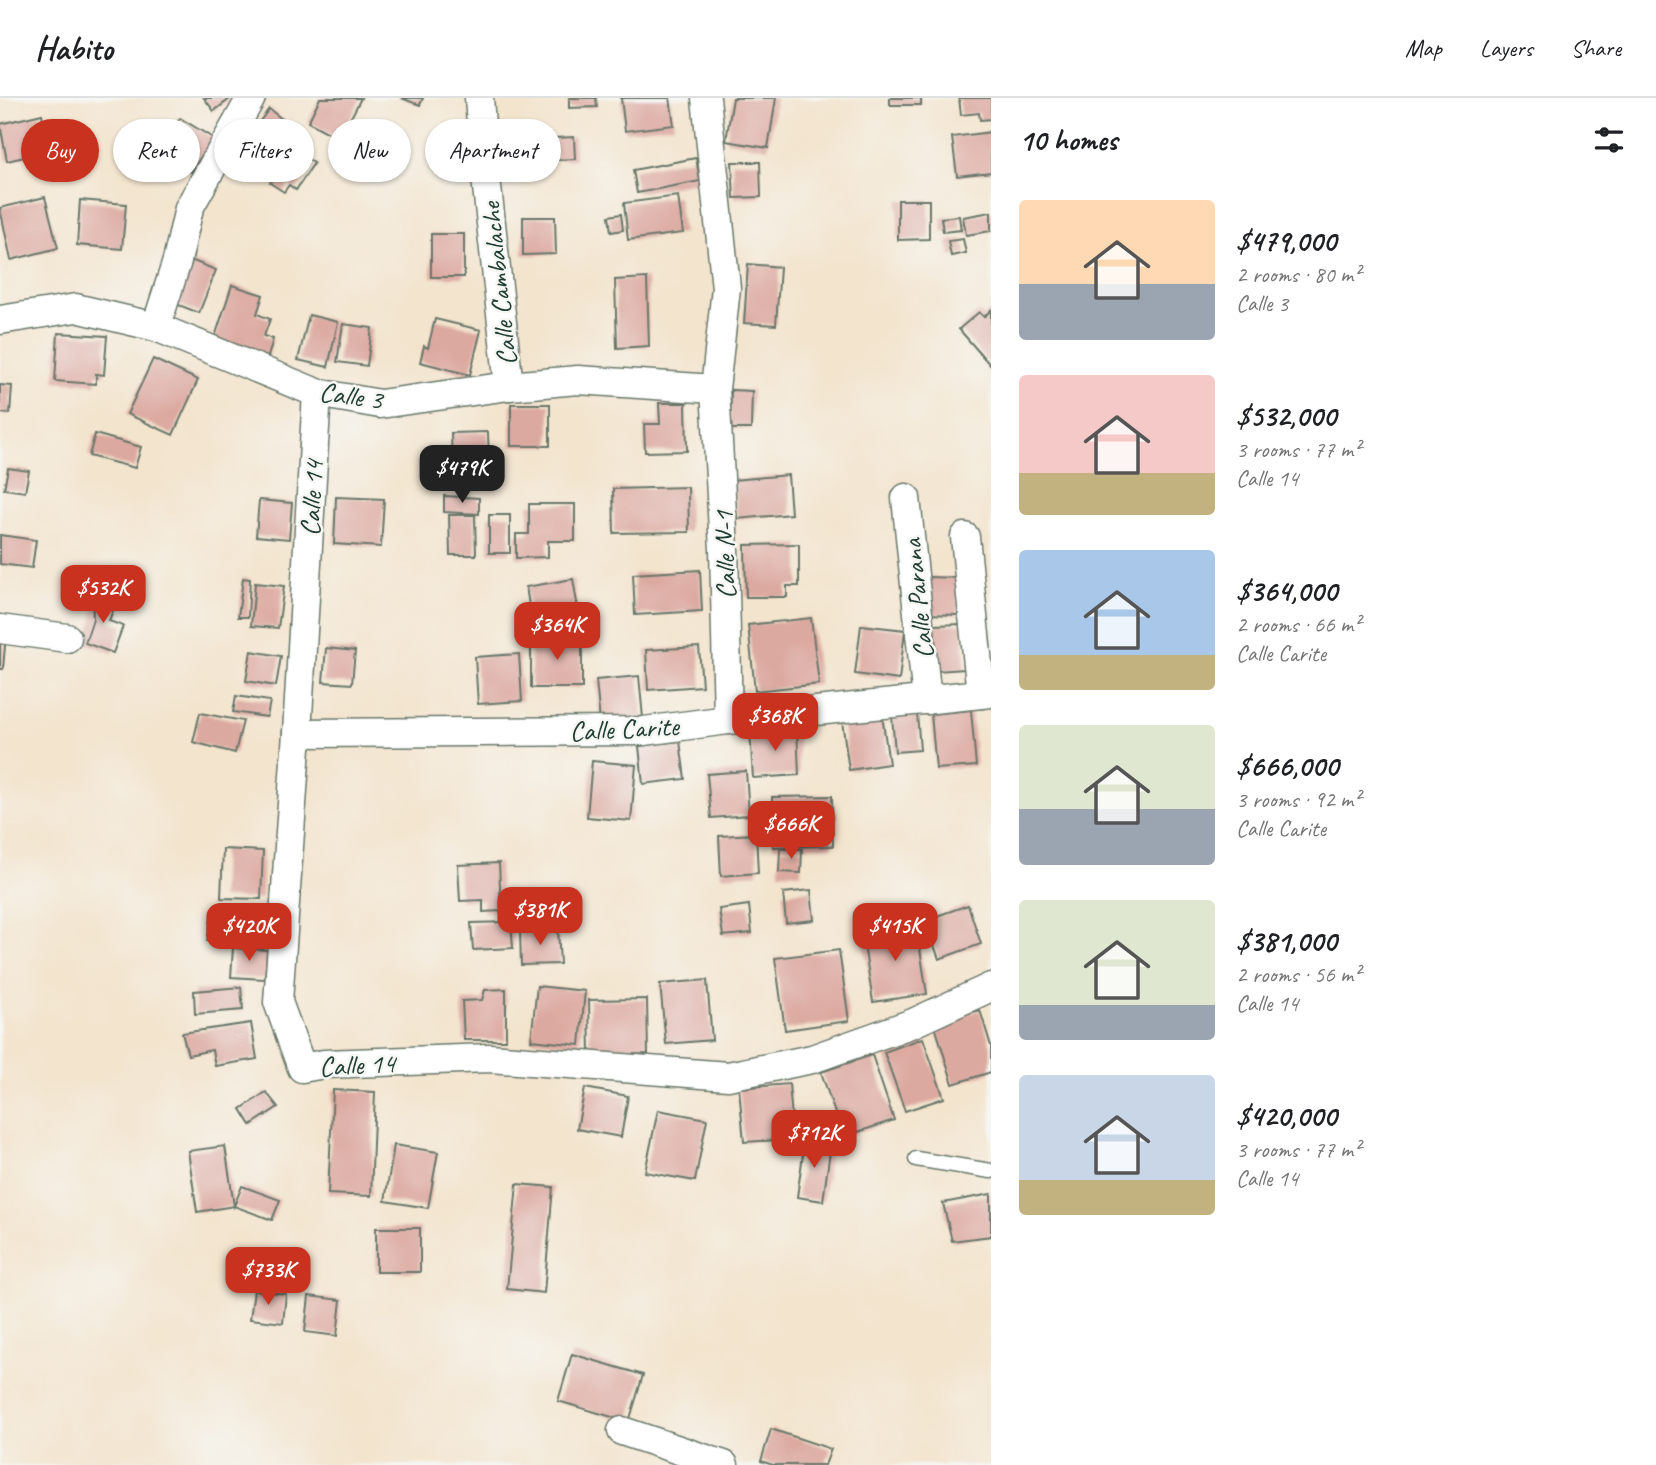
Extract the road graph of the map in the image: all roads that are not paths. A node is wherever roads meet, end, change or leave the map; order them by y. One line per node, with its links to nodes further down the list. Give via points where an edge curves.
1 (251, 98): 5 (street, via 189,208)
2 (479, 98): 6 (street, Calle Cambalache)
3 (706, 98): 7 (street, via 726,288)
4 (0, 320): 5 (street, Calle 3, via 76,308)
5 (156, 327): 8 (street, Calle 3)
6 (509, 386): 7 (street, Calle 3, via 578,380); 8 (street, Calle 3, via 380,404)
7 (715, 389): 15 (street, Calle N-1)
8 (317, 393): 16 (street, Calle 14)
9 (906, 498): 14 (street, Calle Parana)
10 (965, 537): 13 (street, Calle Parana)
11 (0, 629): 12 (street)
12 (66, 638)
13 (986, 694): 14 (street, Calle Carite)
14 (927, 699): 15 (street, Calle Carite)
15 (728, 720): 16 (street, Calle Carite, via 644,731)
16 (297, 733): 17 (street, Calle 14, via 278,1002 302,1068 490,1058 729,1076 812,1059 913,1023)
17 (991, 987)
18 (916, 1159): 19 (lane)
19 (991, 1171)
20 (622, 1431): 21 (street)
21 (724, 1465)

